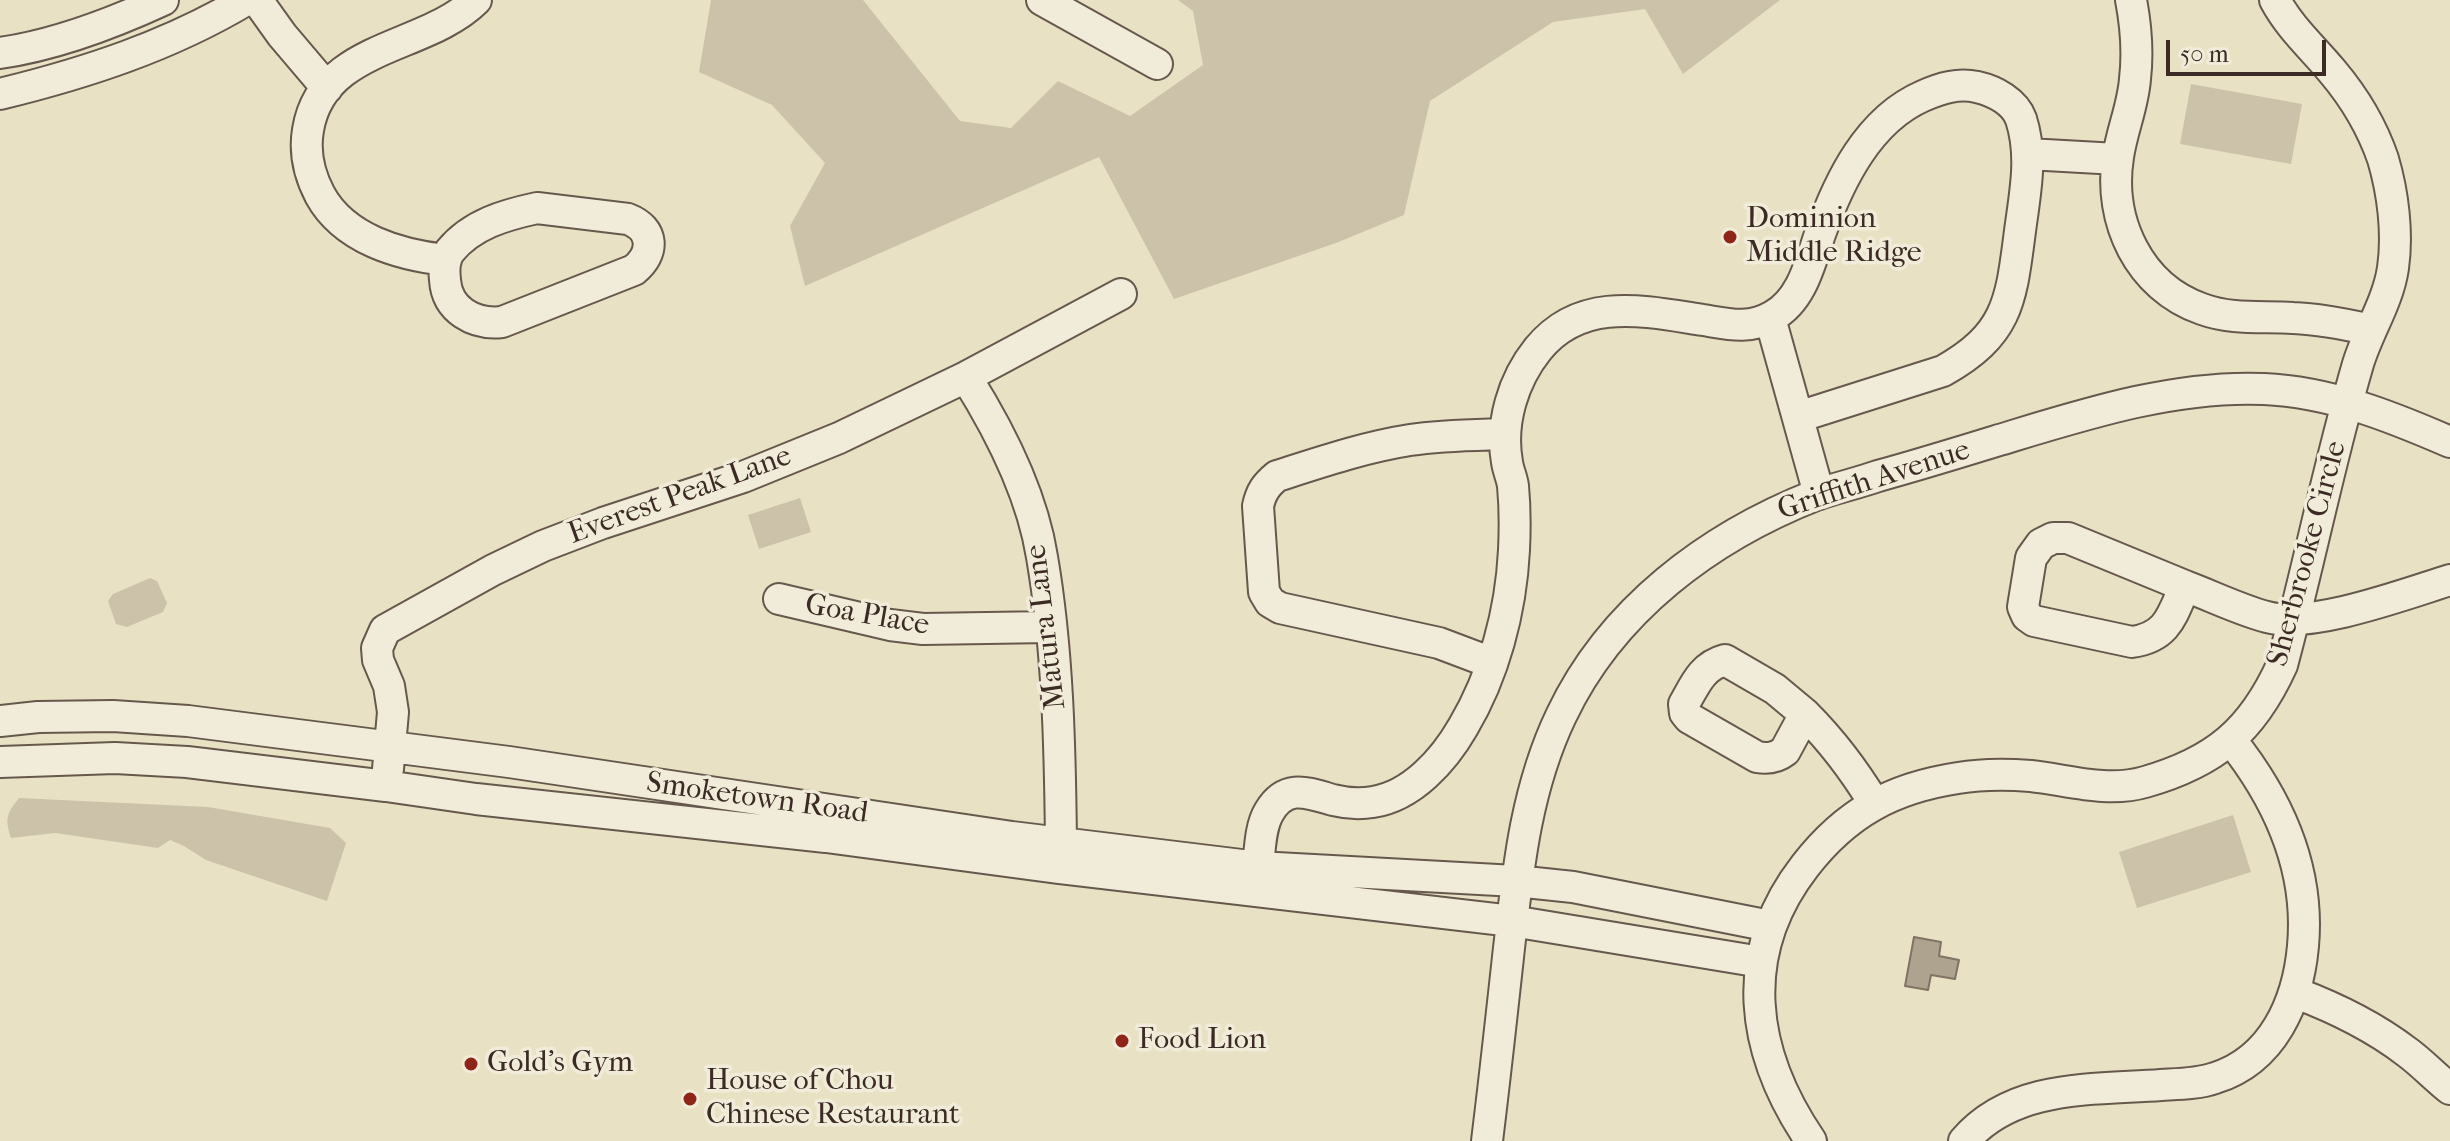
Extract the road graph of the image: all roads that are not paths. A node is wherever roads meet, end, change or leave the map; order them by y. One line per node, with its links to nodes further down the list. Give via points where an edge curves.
1 (163, 0): 8 (street, via 72,36)
2 (246, 0): 11 (street, via 183,35 116,61)
3 (257, 0): 10 (street)
4 (476, 0): 10 (street, via 446,23 362,59)
5 (1042, 0): 9 (street)
6 (2131, 0): 13 (street, via 2135,80)
7 (2275, 0): 17 (street, Sherbrooke Circle, via 2301,39 2352,96 2383,159 2395,240 2386,295)
8 (0, 53)
9 (1157, 64)
10 (327, 88): 14 (street, via 309,121 306,143 313,181 323,200 365,238 390,250)
11 (0, 94)
12 (2028, 154): 13 (street); 16 (street, via 2018,110 1982,88 1962,84 1905,106 1874,131 1847,171 1800,286); 20 (street, via 2012,290 2004,313 1981,346 1943,371)
13 (2117, 159): 17 (street, via 2119,208 2131,247 2142,266 2183,300 2228,316 2307,319)
14 (446, 260): 14 (street, via 467,235 485,224 537,208 628,219 649,241 643,263 634,270 502,322 475,320 452,302 445,288)
15 (1121, 294): 18 (street, Everest Peak Lane)
16 (1770, 318): 20 (street); 21 (street, via 1733,327 1629,309 1582,317 1558,330 1526,366 1512,397)
17 (2371, 330): 19 (street, Sherbrooke Circle)
18 (966, 377): 28 (street, Matura Lane, via 1008,453 1027,503 1042,555); 33 (street, Everest Peak Lane, via 743,477 543,546 385,630 377,648 393,712)
19 (2348, 403): 22 (street, Griffith Avenue); 23 (street, Griffith Avenue, via 2235,389 2142,402); 27 (street, Sherbrooke Circle)
20 (1798, 417): 23 (street)
21 (1505, 434): 29 (street, via 1515,509 1514,554); 29 (street, via 1410,440 1359,450 1277,476 1261,493 1258,506 1264,592 1270,602 1439,643)
22 (2450, 442)
23 (1819, 494): 39 (street, Griffith Avenue, via 1768,516 1688,564 1605,646 1561,716 1542,762)
24 (2450, 580): 27 (street, via 2355,609)
25 (2185, 586): 25 (street, via 2068,538 2053,538 2031,558 2023,607 2034,621 2132,642 2160,633); 27 (street, via 2267,617)
26 (779, 599): 28 (street, Goa Place, via 923,629)
27 (2294, 620): 32 (street, Sherbrooke Circle, via 2269,693)
28 (1050, 627): 37 (street, Matura Lane)
29 (1492, 663): 38 (street, via 1461,731 1414,785 1374,802 1331,800 1314,793 1286,795 1266,819)
30 (1805, 714): 36 (street, via 1852,767)
31 (0, 721): 33 (street, Smoketown Road, via 113,716 188,721)
32 (2231, 740): 36 (street, Sherbrooke Circle, via 2176,772 2123,787 1991,775 1920,785); 43 (street, via 2267,791 2296,863 2304,936)
33 (391, 748): 35 (street, Everest Peak Lane); 37 (street, Smoketown Road)
34 (0, 762): 35 (street, Smoketown Road, via 187,762)
35 (386, 786): 40 (street, Smoketown Road)
36 (1874, 803): 41 (street, Sherbrooke Circle, via 1821,844 1790,885)
37 (1061, 843): 38 (street, Smoketown Road)
38 (1258, 867): 39 (street, Smoketown Road)
39 (1516, 881): 40 (street, Griffith Avenue); 41 (street, Smoketown Road, via 1611,893)
40 (1512, 921): 42 (street, Smoketown Road); 45 (street, Griffith Avenue)
41 (1770, 926): 42 (street, Sherbrooke Circle)
42 (1761, 962): 46 (street, Sherbrooke Circle, via 1765,1047 1776,1081)
43 (2296, 993): 44 (street, via 2374,1029); 47 (street, via 2287,1015 2259,1052 2214,1079 2046,1094 1991,1116)
44 (2450, 1089)
45 (1487, 1141)
46 (1811, 1141)
47 (1964, 1141)

